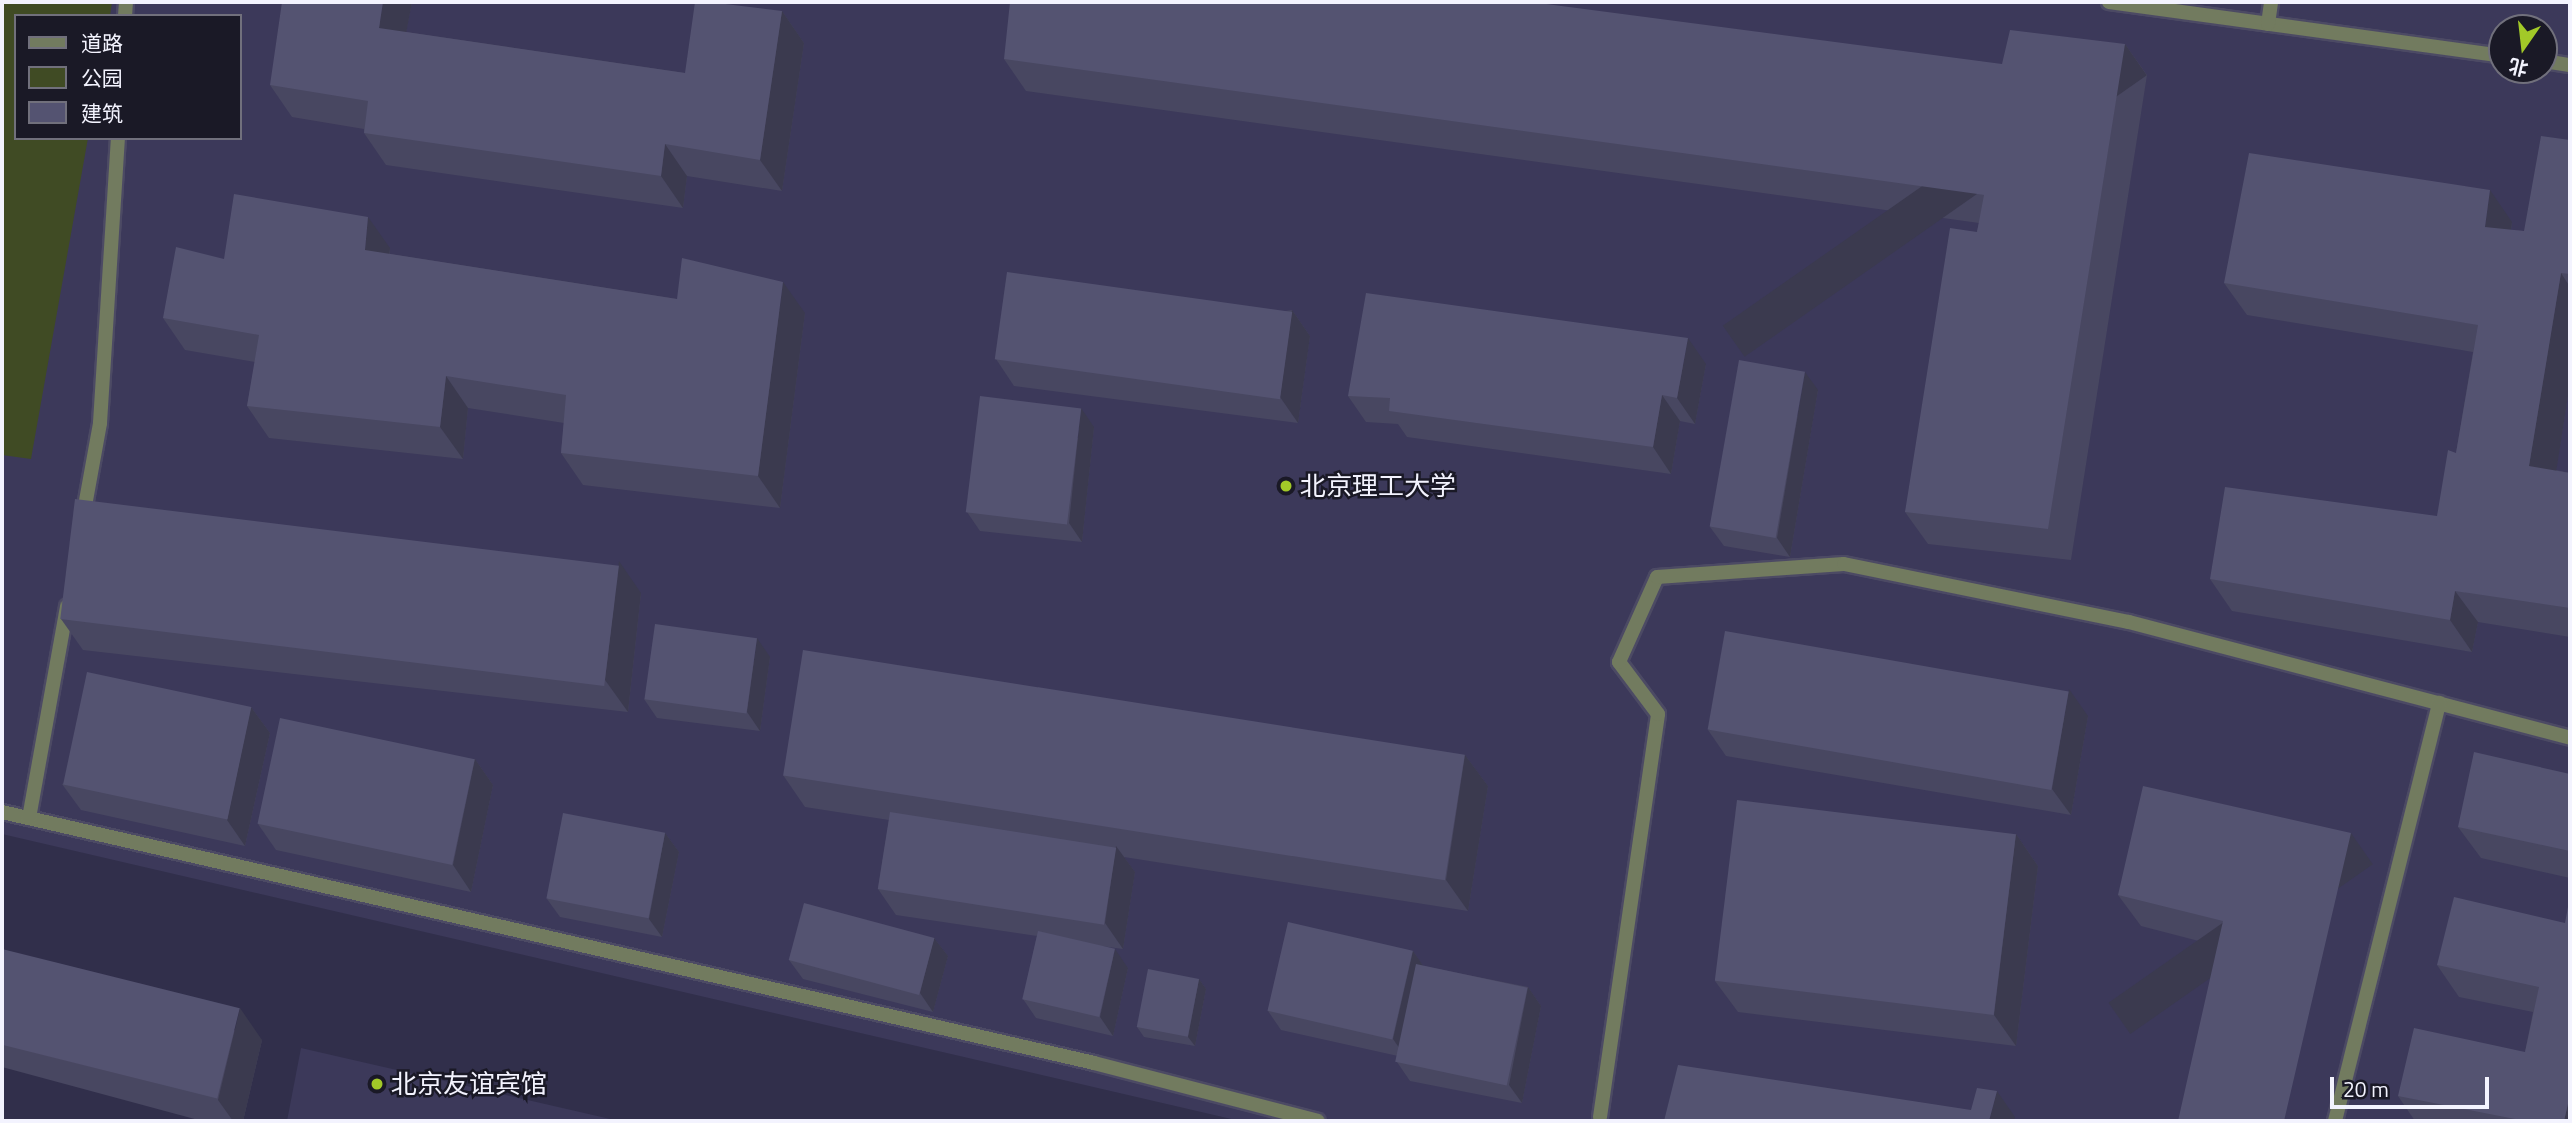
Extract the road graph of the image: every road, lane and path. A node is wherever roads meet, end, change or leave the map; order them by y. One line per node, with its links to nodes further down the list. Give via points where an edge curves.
1 (2109, 2): 3 (street)
2 (2271, 2): 3 (street)
3 (2268, 24): 4 (street)
4 (2488, 54)
5 (118, 140): 6 (street, via 100,423)
6 (81, 532)
7 (71, 586): 11 (street)
8 (2439, 704): 9 (street); 12 (street, via 2129,622 1844,564 1657,577 1619,662 1658,714); 14 (street)
9 (2570, 738)
10 (2, 812): 11 (street)
11 (29, 818): 13 (street, via 1094,1063)
12 (1600, 1117)
13 (1318, 1121)
14 (2335, 1121)

